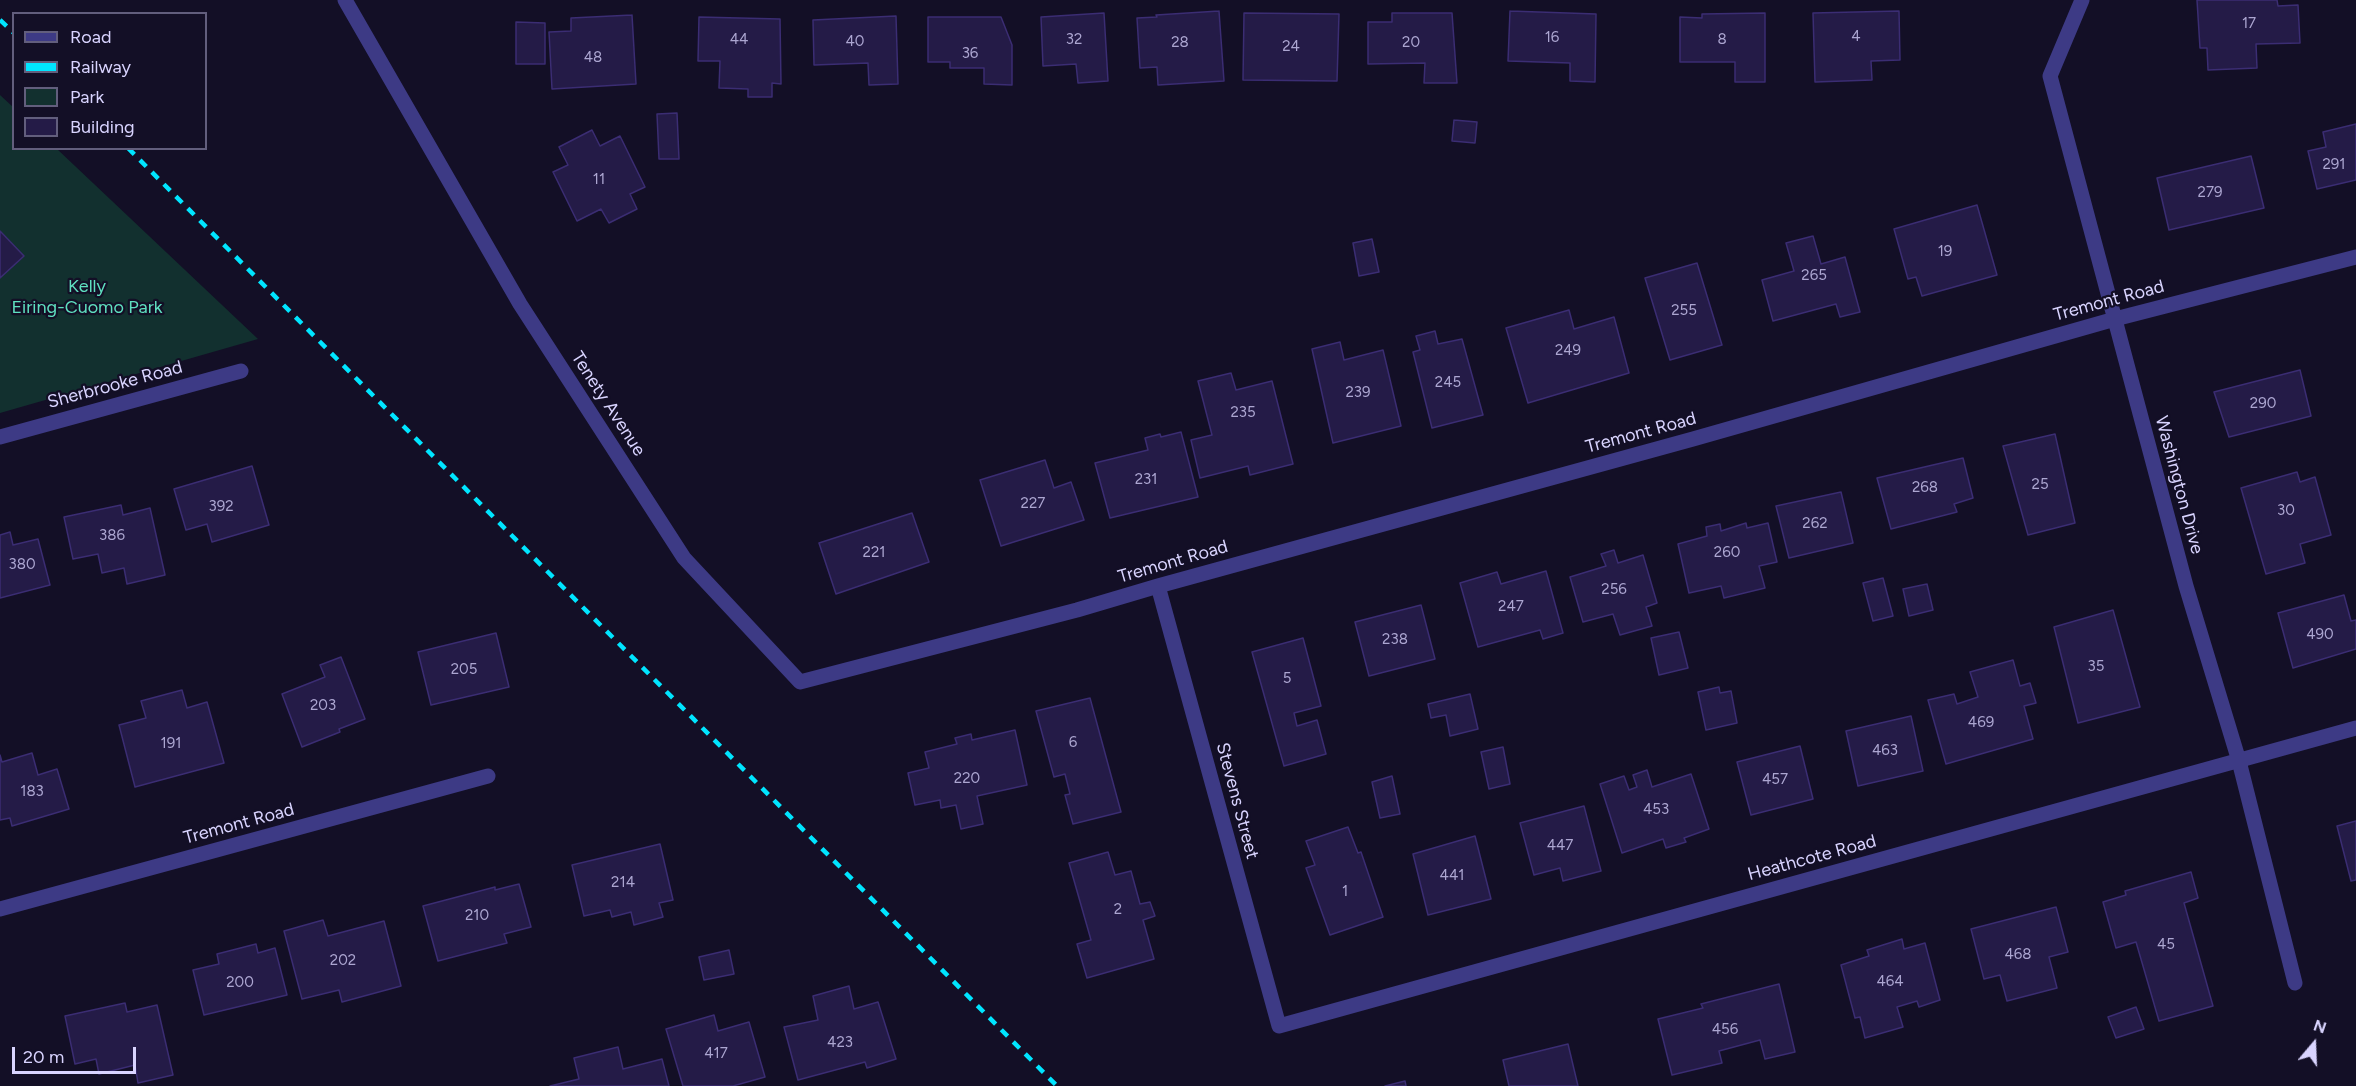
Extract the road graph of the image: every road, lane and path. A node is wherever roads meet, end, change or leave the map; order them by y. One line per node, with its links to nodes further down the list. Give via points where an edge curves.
1 (345, 0): 8 (street, Tenety Avenue, via 520,304 684,558 800,682)
2 (2082, 0): 4 (street, Washington Drive, via 2050,76)
3 (2356, 257): 4 (street, Tremont Road)
4 (2115, 319): 7 (street, Tremont Road); 10 (street, Washington Drive, via 2186,586)
5 (241, 371): 6 (street, Sherbrooke Road)
6 (0, 438)
7 (1158, 586): 8 (street, Tremont Road); 14 (street, Stevens Street)
8 (937, 647)
9 (2356, 729): 10 (street, Heathcote Road)
10 (2238, 761): 13 (street, Washington Drive); 14 (street, Heathcote Road)
11 (488, 776): 12 (street, Tremont Road)
12 (0, 909)
13 (2295, 983)
14 (1279, 1026)

